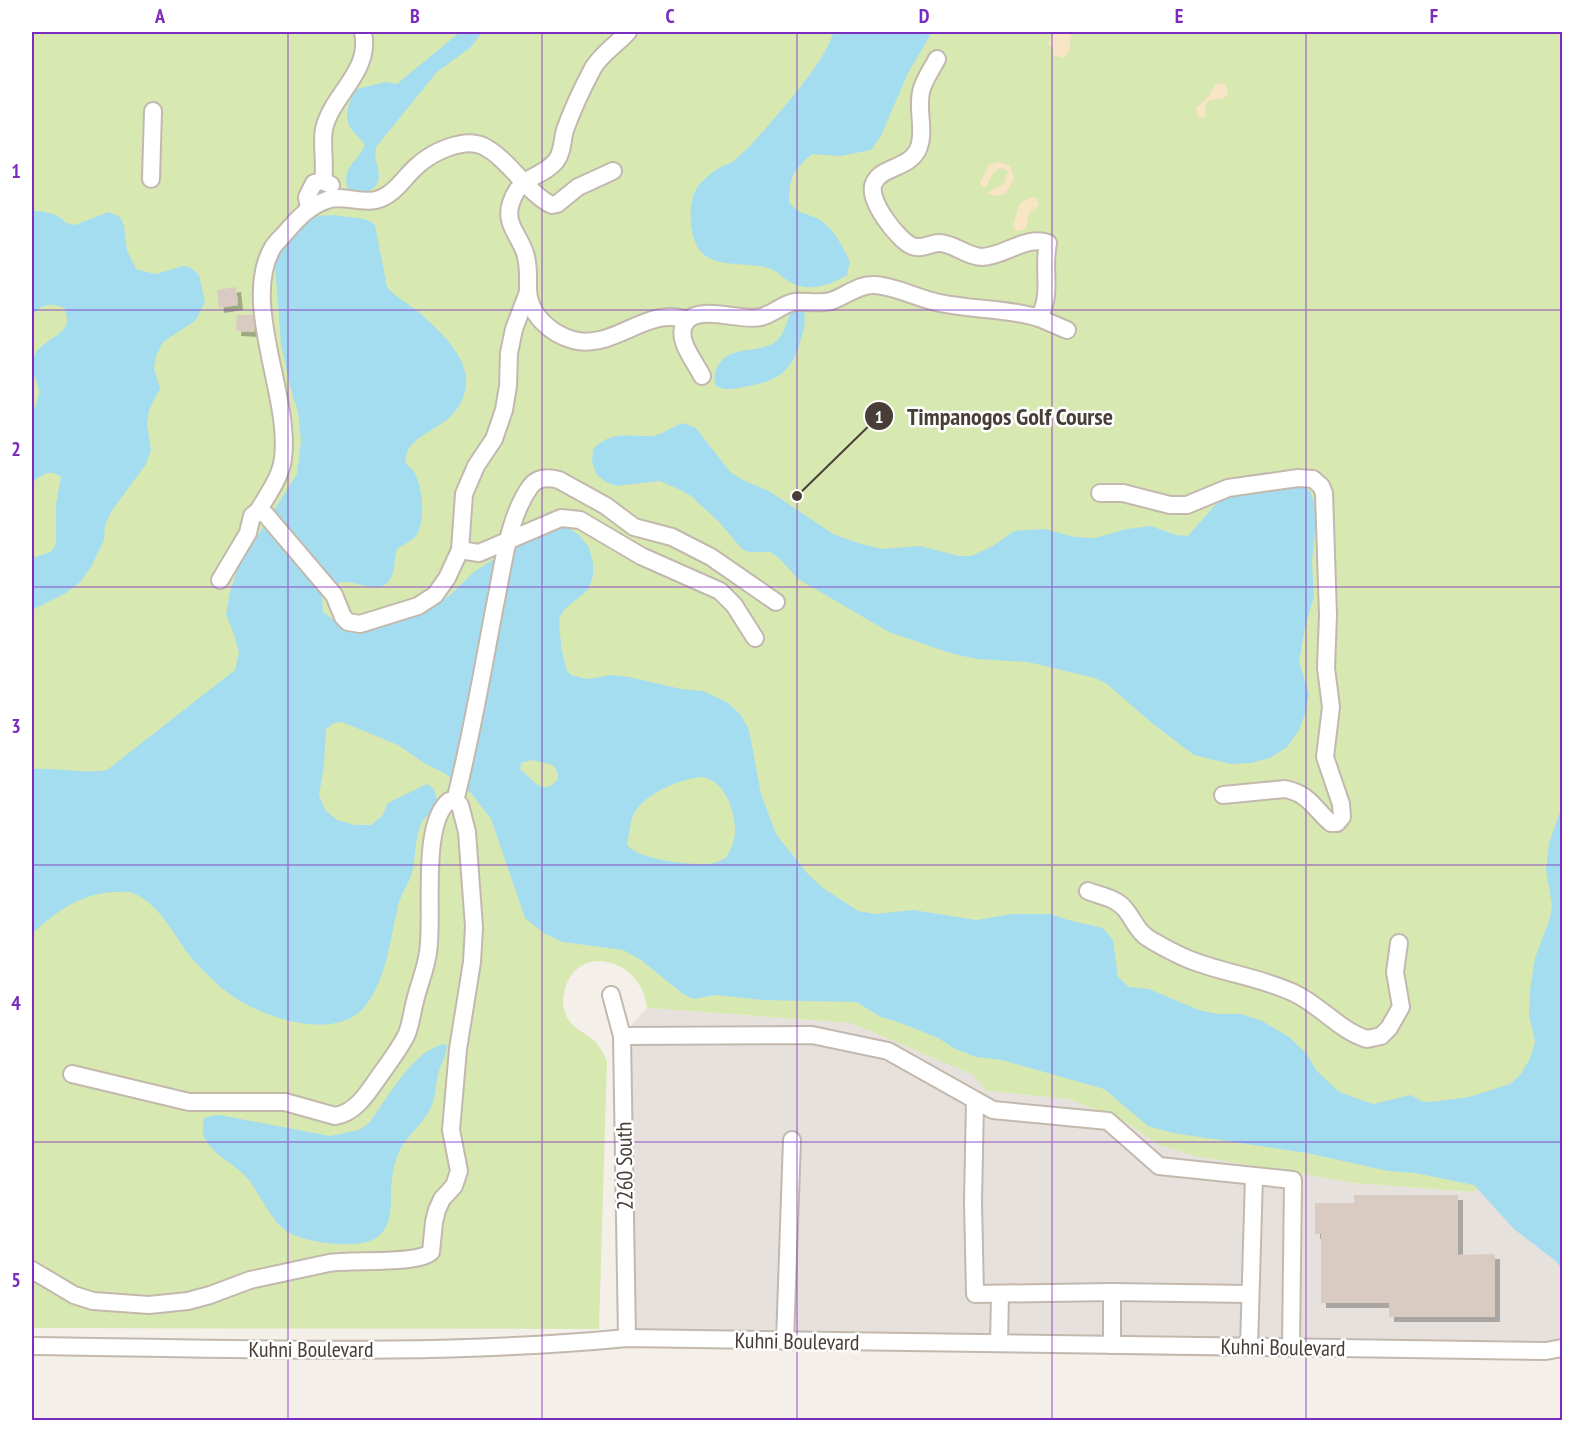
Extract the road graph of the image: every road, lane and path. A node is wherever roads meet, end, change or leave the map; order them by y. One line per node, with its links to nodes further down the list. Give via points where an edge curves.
1 (363, 32): 7 (street, via 361,60 324,131)
2 (628, 32): 8 (street, via 594,66 564,132 556,161)
3 (937, 59): 12 (street, via 921,91 918,149 909,160 874,182 874,199 891,225 916,247 938,243 984,257 1032,241 1048,243 1044,260 1048,290)
4 (153, 111): 6 (street)
5 (613, 171): 8 (street, via 578,187 552,205)
6 (151, 179)
7 (323, 181): 9 (street, via 332,186); 10 (street, via 314,183 308,193)
8 (524, 181): 9 (street, via 490,150 469,142 426,158 393,191 378,200 363,202); 11 (street, via 515,193 509,219 528,263)
9 (335, 197): 10 (street)
10 (309, 209): 17 (street, via 273,248 265,275 264,329 283,425 283,457)
11 (527, 312): 13 (street, via 562,336 585,343 611,338 658,319); 19 (street, via 509,353 504,410 494,439 464,494)
12 (1039, 318): 13 (street, via 939,303 868,285 831,301 794,302 760,317 723,314); 14 (street)
13 (687, 320): 15 (street, via 682,328 683,340)
14 (1067, 330)
15 (702, 376)
16 (1100, 493): 23 (street, via 1187,505 1228,489 1298,478 1313,479 1324,493 1326,668 1331,706 1324,758 1342,817 1331,823 1308,799 1293,790)
17 (262, 513): 19 (street, via 334,595 343,617 352,624 418,606 435,596); 20 (street, via 252,516 248,533)
18 (508, 545): 19 (street, via 479,553); 21 (street, via 531,486 537,480 551,478 606,506 634,527 672,537 711,557); 22 (street, via 561,518 580,520 641,556 720,591); 24 (street)
19 (460, 550)
20 (220, 580)
21 (776, 602)
22 (755, 638)
23 (1223, 795)
24 (456, 796): 29 (street, via 445,804 437,822 430,864 428,954 409,1029 354,1107 335,1116 285,1102 189,1102); 33 (street, via 467,832 474,927 451,1130 459,1171 454,1186 437,1210 431,1252 412,1259 342,1260 250,1280 188,1301 149,1305 93,1301 74,1295)
25 (1088, 891): 26 (street, via 1117,902 1149,939 1188,959 1295,993 1367,1039 1381,1036 1401,1007 1395,972)
26 (1399, 943)
27 (611, 995): 28 (street, 2260 South)
28 (622, 1036): 30 (street, via 812,1035 888,1051); 37 (street, 2260 South)
29 (72, 1074)
30 (975, 1101): 32 (street, via 993,1110 1108,1121 1159,1166); 35 (street, via 975,1294)
31 (792, 1140): 38 (street)
32 (1254, 1176): 36 (street); 43 (street, via 1293,1180)
33 (32, 1270)
34 (1112, 1292): 35 (street); 36 (street); 40 (street)
35 (1000, 1294): 39 (street)
36 (1250, 1294): 42 (street)
37 (627, 1338): 38 (street, Kuhni Boulevard); 41 (street, Kuhni Boulevard, via 572,1344 357,1350)
38 (785, 1341): 39 (street, Kuhni Boulevard)
39 (999, 1343): 40 (street, Kuhni Boulevard)
40 (1112, 1345): 42 (street, Kuhni Boulevard)
41 (32, 1346)
42 (1248, 1347): 43 (street, Kuhni Boulevard)
43 (1291, 1348): 44 (street, Kuhni Boulevard)
44 (1563, 1348)

